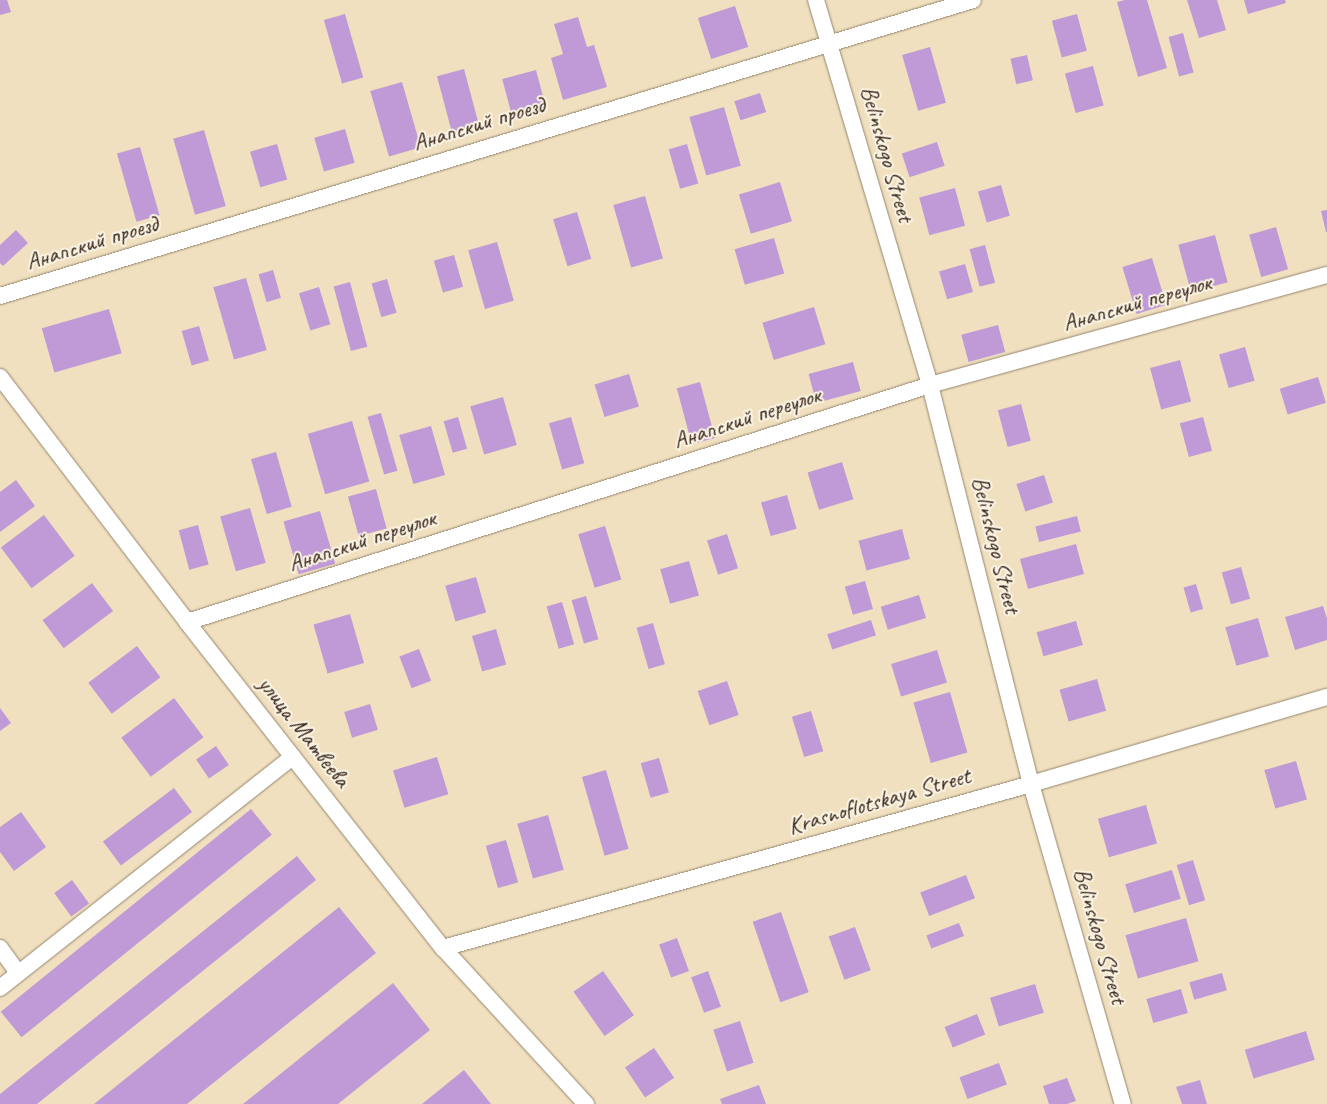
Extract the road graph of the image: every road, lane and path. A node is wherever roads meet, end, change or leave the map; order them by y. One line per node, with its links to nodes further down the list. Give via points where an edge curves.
1 (816, 0): 3 (lane, Belinskogo Street)
2 (973, 0): 3 (lane, Анапский проезд)
3 (829, 42): 5 (lane, Анапский проезд); 7 (lane, Belinskogo Street)
4 (1327, 274): 7 (lane, Анапский переулок)
5 (0, 296)
6 (0, 377): 8 (lane, улица Матвеева)
7 (930, 385): 8 (lane, Анапский переулок); 11 (lane, Belinskogo Street)
8 (187, 622): 10 (lane, улица Матвеева)
9 (1327, 696): 11 (lane, Krasnoflotskaya Street)
10 (293, 757): 13 (lane, улица Матвеева); 14 (lane)
11 (1032, 784): 13 (lane, Krasnoflotskaya Street); 17 (lane, Belinskogo Street)
12 (0, 948): 14 (lane)
13 (442, 948): 16 (lane, улица Матвеева)
14 (18, 973): 15 (lane)
15 (0, 988)
16 (586, 1104)
17 (1123, 1104)

